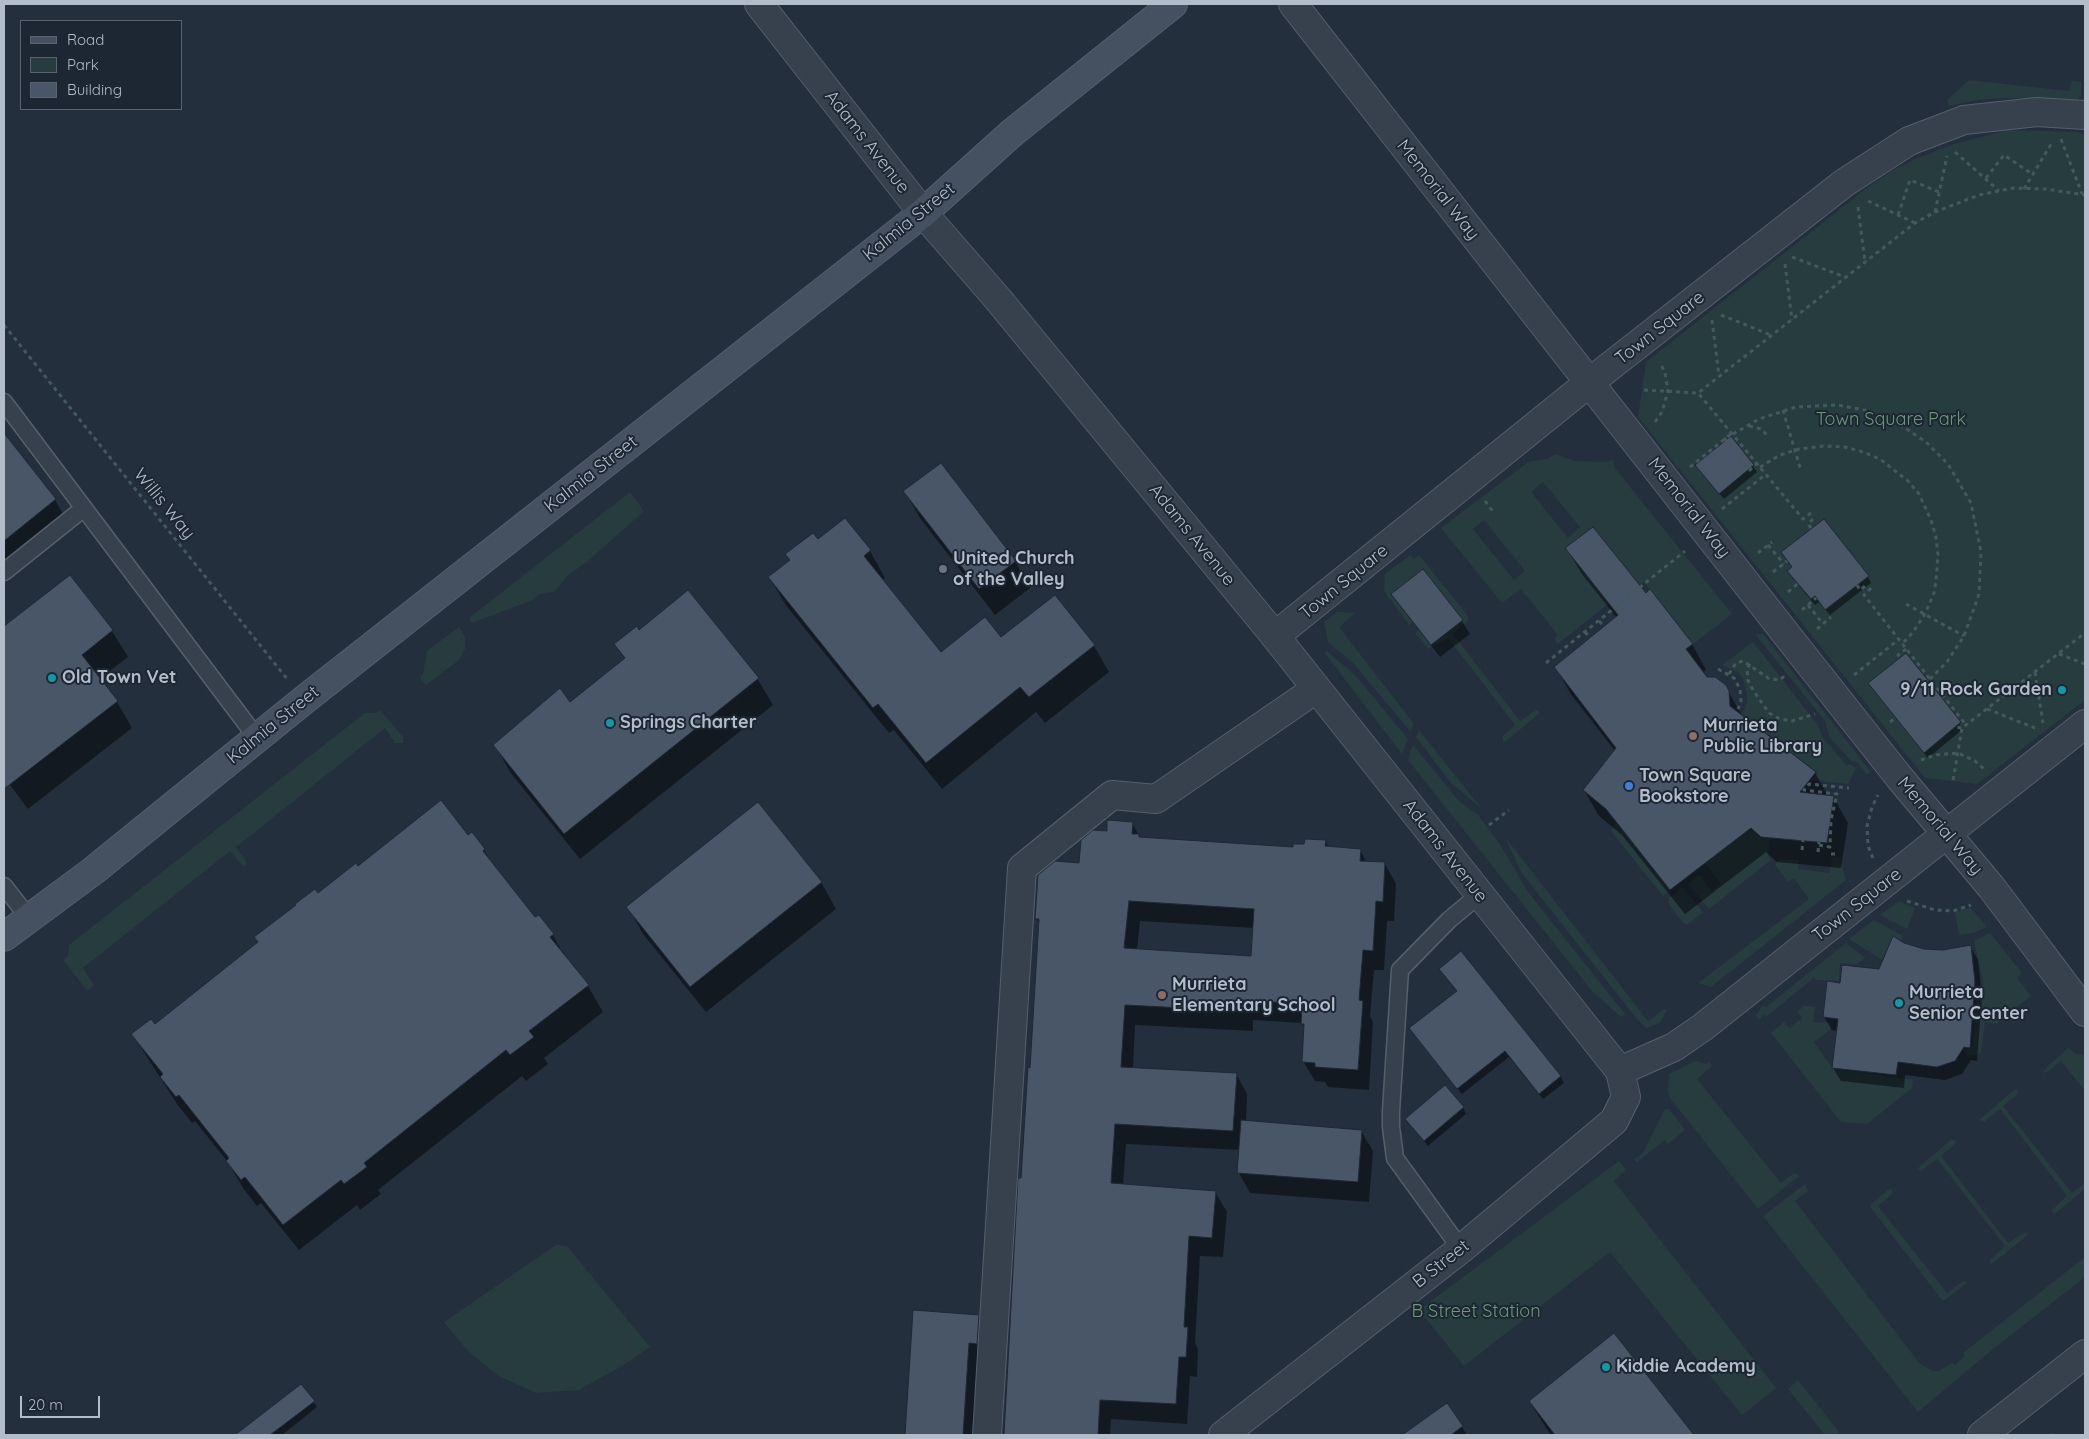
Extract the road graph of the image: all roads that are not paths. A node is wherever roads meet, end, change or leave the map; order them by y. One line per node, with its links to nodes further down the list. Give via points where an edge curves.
1 (758, 4): 5 (street, Adams Avenue)
2 (1174, 4): 5 (main road, Kalmia Street, via 1012,134)
3 (1292, 4): 6 (street, Memorial Way)
4 (2085, 116): 6 (street, Town Square, via 2037,112 1964,120 1909,141 1844,183)
5 (923, 213): 10 (street, Adams Avenue, via 997,298); 13 (main road, Kalmia Street)
6 (1590, 382): 10 (street, Town Square); 14 (street, Memorial Way)
7 (4, 402): 8 (lane)
8 (84, 508): 9 (lane); 13 (lane)
9 (4, 572)
10 (1275, 636): 11 (street, Adams Avenue)
11 (1316, 688): 16 (street, Adams Avenue); 23 (street, via 1156,799 1112,795 1022,868)
12 (2085, 724): 14 (street, Town Square)
13 (257, 738): 17 (main road, Kalmia Street, via 93,871)
14 (1947, 834): 19 (street, Memorial Way); 20 (street, Town Square, via 1703,1027 1674,1047)
15 (4, 886): 17 (lane)
16 (1480, 895): 20 (street, Adams Avenue); 21 (lane, via 1449,920 1400,970 1391,1111 1396,1158)
17 (29, 918): 18 (main road, Kalmia Street)
18 (4, 937)
19 (2085, 1012)
20 (1620, 1071): 21 (street, B Street, via 1626,1097 1614,1122)
21 (1461, 1249): 24 (street, B Street)
22 (2085, 1354): 25 (street)
23 (987, 1435)
24 (1223, 1435)
25 (1982, 1435)

